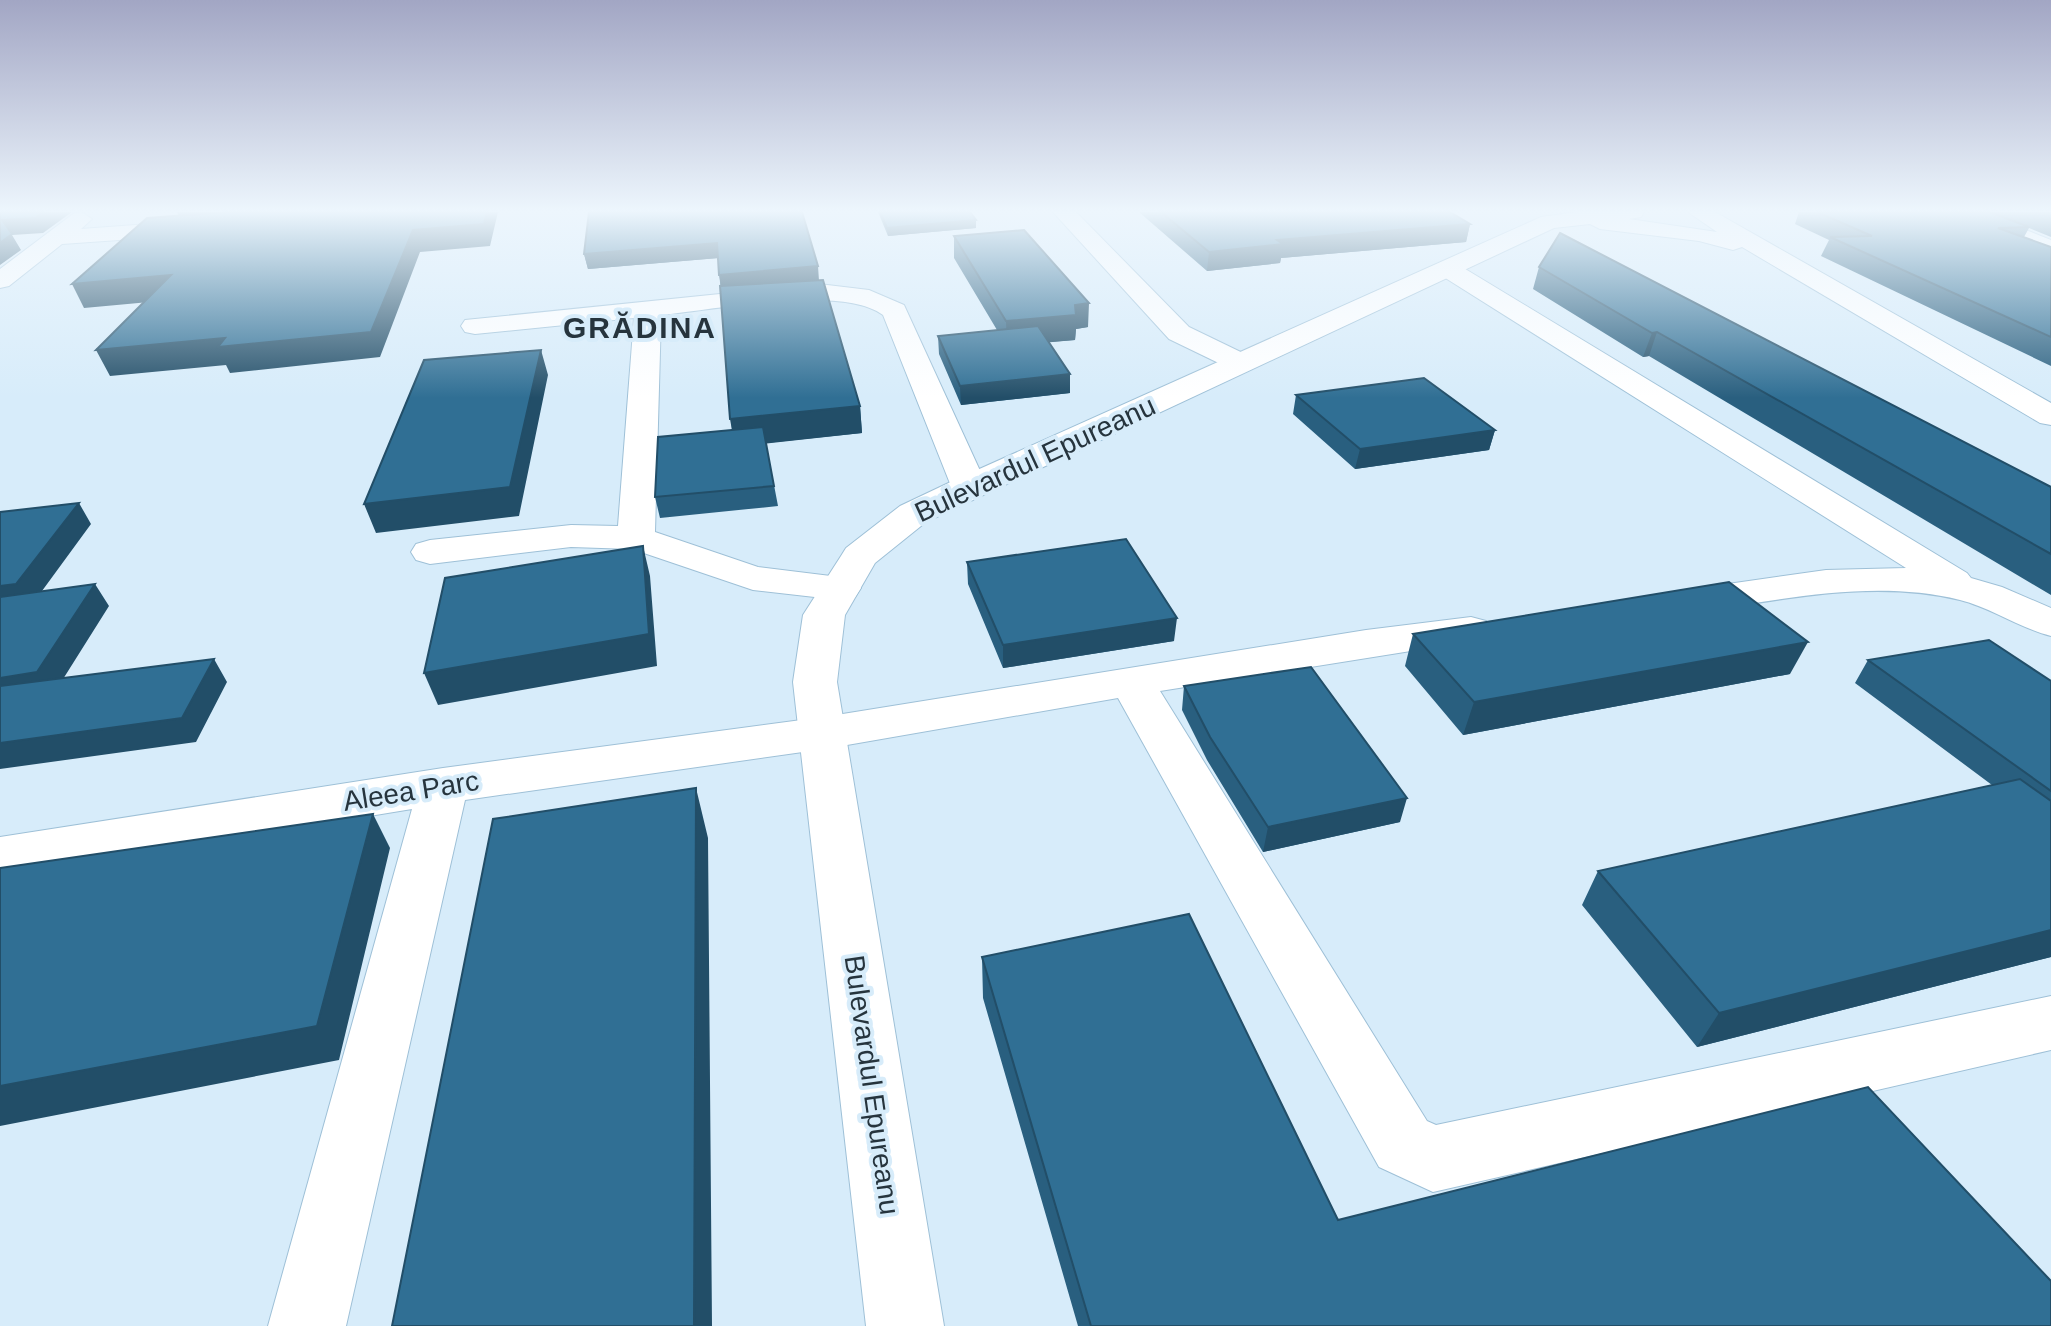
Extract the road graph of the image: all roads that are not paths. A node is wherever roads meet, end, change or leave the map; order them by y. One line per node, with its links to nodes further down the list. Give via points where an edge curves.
1 (1123, 274): 7 (main road, via 1179,333)
2 (1437, 274): 7 (main road, Bulevardul Epureanu)
3 (1456, 274): 13 (main road)
4 (1803, 274): 8 (main road)
5 (648, 310): 6 (main road); 9 (main road, via 819,292 875,298 888,305); 10 (main road)
6 (475, 326)
7 (1241, 363): 9 (main road, Bulevardul Epureanu)
8 (2051, 416)
9 (969, 486): 12 (main road, Bulevardul Epureanu, via 913,514 860,556)
10 (636, 538): 11 (main road, via 571,536); 12 (main road, via 753,578)
11 (430, 552)
12 (841, 588): 18 (main road, Bulevardul Epureanu, via 824,615 815,682)
13 (1967, 589): 14 (main road, via 1910,579 1862,579); 15 (main road)
14 (1645, 607)
15 (2051, 623)
16 (1506, 625): 17 (main road, Aleea Parc)
17 (1131, 681): 18 (main road, Aleea Parc); 21 (main road, via 1403,1144 1433,1159)
18 (824, 733): 19 (main road, Aleea Parc); 23 (main road, Bulevardul Epureanu)
19 (443, 786): 20 (main road, Aleea Parc); 22 (main road)
20 (0, 857)
21 (2051, 1023)
22 (307, 1326)
23 (905, 1326)

